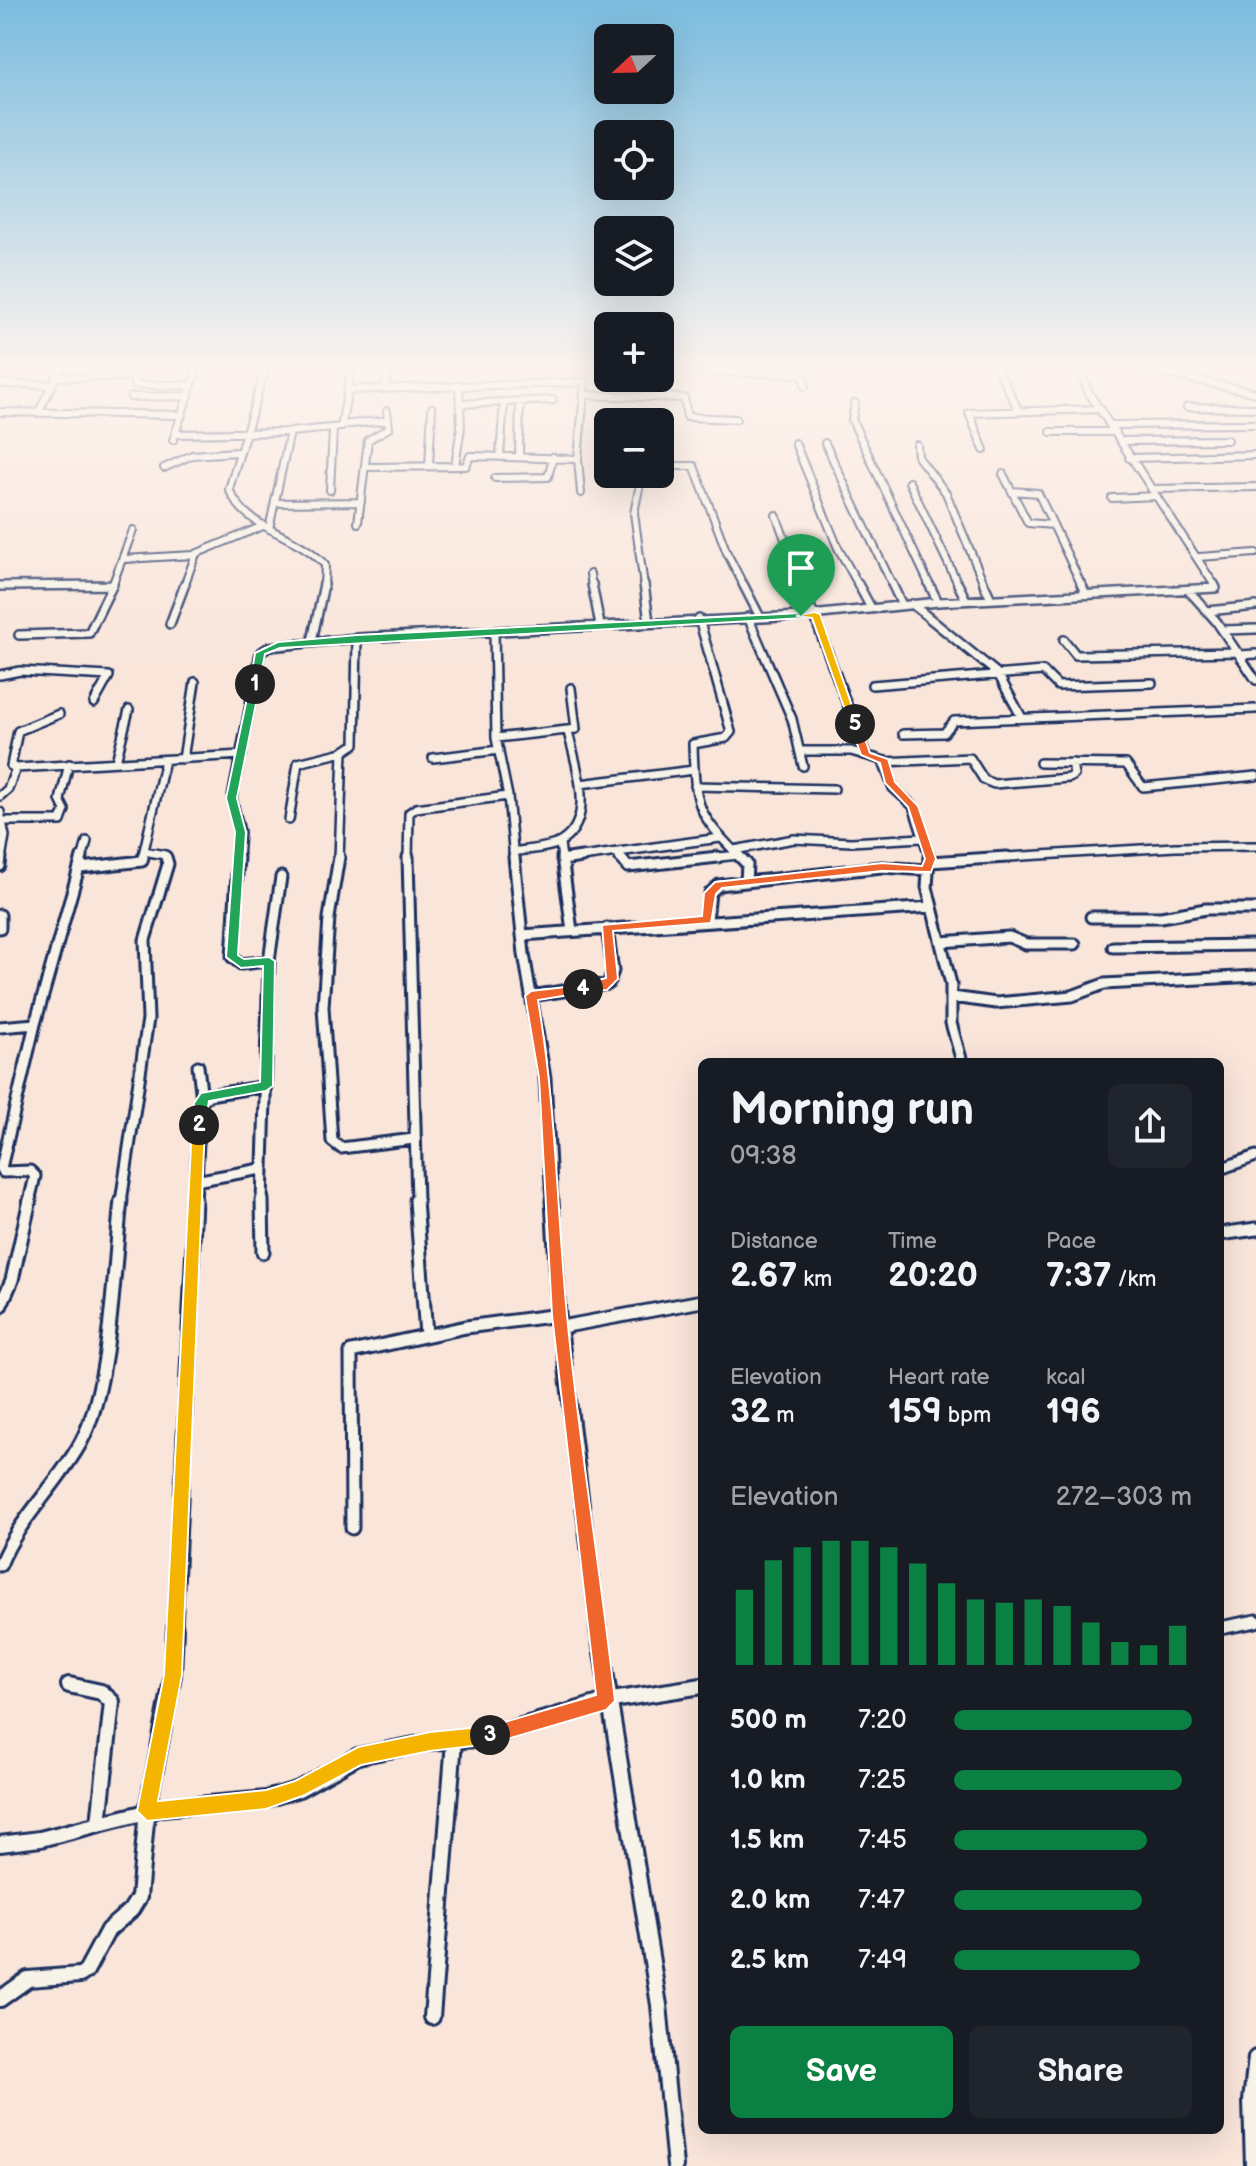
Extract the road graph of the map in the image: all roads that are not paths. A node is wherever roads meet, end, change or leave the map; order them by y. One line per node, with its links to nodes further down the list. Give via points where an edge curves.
1 (234, 467): 29 (street, via 232,504)
2 (283, 467): 25 (street)
3 (331, 467): 19 (street)
4 (367, 467): 24 (street)
5 (552, 467): 14 (street, via 548,477)
6 (579, 467): 21 (street)
7 (694, 467): 50 (street, via 727,553)
8 (805, 467): 46 (street, via 838,548)
9 (836, 467): 44 (street)
10 (874, 467): 42 (street)
11 (926, 467): 40 (street, via 946,493)
12 (1135, 467): 18 (street)
13 (1003, 474): 20 (street)
14 (495, 478)
15 (909, 482): 41 (street)
16 (1256, 487): 18 (street)
17 (639, 488): 52 (street, via 634,513)
18 (1151, 489): 22 (street)
19 (330, 490)
20 (1012, 491): 28 (street, via 1028,523); 28 (street, via 1038,493)
21 (581, 493)
22 (1156, 496): 23 (street); 33 (street)
23 (1112, 498)
24 (361, 502): 25 (street); 27 (street)
25 (276, 503): 29 (street)
26 (776, 515): 48 (street)
27 (358, 523)
28 (1053, 525): 39 (street)
29 (266, 527): 32 (street); 61 (street, via 312,551 325,568)
30 (133, 530): 34 (street)
31 (1256, 553): 33 (street)
32 (196, 554): 34 (street); 53 (street)
33 (1199, 557): 38 (street, via 1216,588)
34 (124, 559): 36 (street)
35 (590, 574): 54 (street)
36 (112, 585): 37 (street); 58 (street, via 86,635)
37 (0, 586)
38 (1190, 592): 39 (street); 47 (street)
39 (1086, 594): 40 (street)
40 (991, 599): 41 (street)
41 (966, 600): 42 (street)
42 (938, 602): 43 (street)
43 (912, 604): 44 (street); 64 (street)
44 (902, 605): 46 (street)
45 (1256, 606): 47 (street)
46 (871, 608): 48 (street)
47 (1208, 611): 56 (street)
48 (815, 614): 50 (street); 82 (street)
49 (748, 617): 50 (street); 51 (street); 79 (street, via 792,719)
50 (760, 617)
51 (699, 619): 52 (street); 93 (street, via 731,732 726,738 694,742)
52 (649, 622): 54 (street)
53 (170, 624)
54 (600, 625): 57 (street)
55 (1256, 629): 56 (street)
56 (1223, 630): 62 (street)
57 (494, 631): 59 (street); 78 (street)
58 (19, 635)
59 (357, 638): 61 (street); 80 (street, via 356,740)
60 (1064, 640): 62 (street, via 1076,655)
61 (312, 641): 81 (street, via 260,653)
62 (1239, 654): 63 (street); 66 (street)
63 (1256, 654)
64 (998, 674): 68 (street, via 1046,671 1061,686); 69 (street); 75 (street)
65 (0, 675): 71 (street, via 106,675 109,679)
66 (1256, 680)
67 (195, 682): 84 (street)
68 (1152, 683)
69 (872, 685)
70 (571, 688): 76 (street, via 578,728)
71 (94, 703)
72 (1256, 709): 75 (street)
73 (129, 710): 86 (street)
74 (59, 714): 92 (street, via 17,733 11,766)
75 (1021, 716): 77 (street, via 954,721 944,733)
76 (568, 732): 78 (street); 95 (street)
77 (903, 734)
78 (498, 744): 83 (street); 99 (street)
79 (800, 751): 82 (street); 91 (street)
80 (343, 752): 101 (street, via 295,766); 141 (street, via 339,858 323,1007 332,1141 341,1148)
81 (242, 755): 84 (street); 131 (street, via 232,798 240,832 232,957 241,964)
82 (866, 755): 87 (street)
83 (433, 758)
84 (183, 759): 85 (street)
85 (165, 760): 86 (street); 108 (street)
86 (116, 761): 90 (street)
87 (885, 761): 89 (street, via 970,758 984,780 994,784 1069,778 1074,775); 104 (street, via 890,783 913,806)
88 (1040, 763): 89 (street)
89 (1072, 763): 94 (street, via 1129,765 1145,787)
90 (69, 764): 92 (street); 102 (street, via 61,821)
91 (803, 766)
92 (16, 768): 98 (street)
93 (694, 770): 95 (street); 96 (street)
94 (1256, 776)
95 (580, 784): 106 (street, via 583,801 577,826)
96 (695, 786): 97 (street); 103 (street, via 700,810)
97 (834, 789)
98 (0, 796)
99 (508, 796): 109 (street); 141 (street, via 409,813)
100 (0, 812): 102 (street)
101 (289, 820)
102 (4, 821): 113 (street)
103 (720, 838): 110 (street); 111 (street)
104 (922, 838): 110 (street, via 794,839); 114 (street)
105 (87, 841): 115 (street)
106 (560, 843): 109 (street); 112 (street)
107 (1256, 846): 114 (street)
108 (144, 851): 115 (street, via 134,865); 154 (street, via 165,855 168,864 145,940 148,1019 98,1399 81,1442 8,1545)
109 (513, 852): 126 (street)
110 (737, 853): 111 (street, via 628,867); 117 (street, via 747,864)
111 (619, 854): 112 (street)
112 (562, 860): 125 (street)
113 (0, 866)
114 (928, 866): 117 (street); 118 (street)
115 (81, 868): 135 (street)
116 (281, 877): 131 (street)
117 (746, 882): 122 (street, via 713,888)
118 (932, 907): 122 (street); 127 (street)
119 (1256, 909): 121 (street)
120 (0, 915): 123 (street)
121 (1091, 917)
122 (707, 920): 124 (street)
123 (0, 928)
124 (607, 928): 125 (street); 133 (street, via 613,971 608,984)
125 (572, 931): 126 (street)
126 (522, 935): 133 (street)
127 (941, 942): 128 (street, via 1009,937 1026,944); 134 (street)
128 (1075, 944)
129 (1256, 945): 130 (street)
130 (1113, 947)
131 (269, 961): 139 (street)
132 (1256, 976): 134 (street, via 1104,984 1072,996 996,1003)
133 (531, 996): 151 (street, via 545,1078)
134 (952, 997): 137 (street, via 951,1023)
135 (35, 1024): 136 (street); 150 (street, via 1,1168 35,1176 12,1280)
136 (0, 1027)
137 (961, 1058)
138 (198, 1066): 140 (street)
139 (266, 1086): 140 (street); 144 (street)
140 (202, 1099): 145 (street)
141 (414, 1139): 152 (street)
142 (1256, 1156): 143 (street)
143 (1224, 1168)
144 (261, 1169): 145 (street); 148 (street)
145 (195, 1181): 161 (street, via 173,1675)
146 (1256, 1229): 147 (street)
147 (1224, 1233)
148 (263, 1252)
149 (698, 1302): 151 (street)
150 (0, 1307)
151 (560, 1321): 152 (street); 159 (street)
152 (426, 1335): 153 (street, via 359,1348 348,1357)
153 (352, 1528)
154 (0, 1565)
155 (1256, 1621): 156 (street)
156 (1224, 1627)
157 (69, 1685): 162 (street, via 101,1692 112,1702)
158 (698, 1687): 159 (street)
159 (606, 1701): 160 (street, via 478,1739); 167 (street, via 659,2005)
160 (454, 1741): 161 (street, via 358,1756 275,1797); 165 (street)
161 (147, 1811): 162 (street); 164 (street, via 139,1897 108,1930 86,1971 28,1979)
162 (99, 1823): 163 (street)
163 (0, 1844)
164 (0, 1999)
165 (432, 2017)
166 (1256, 2058): 168 (street)
167 (675, 2166)
168 (1253, 2166)

